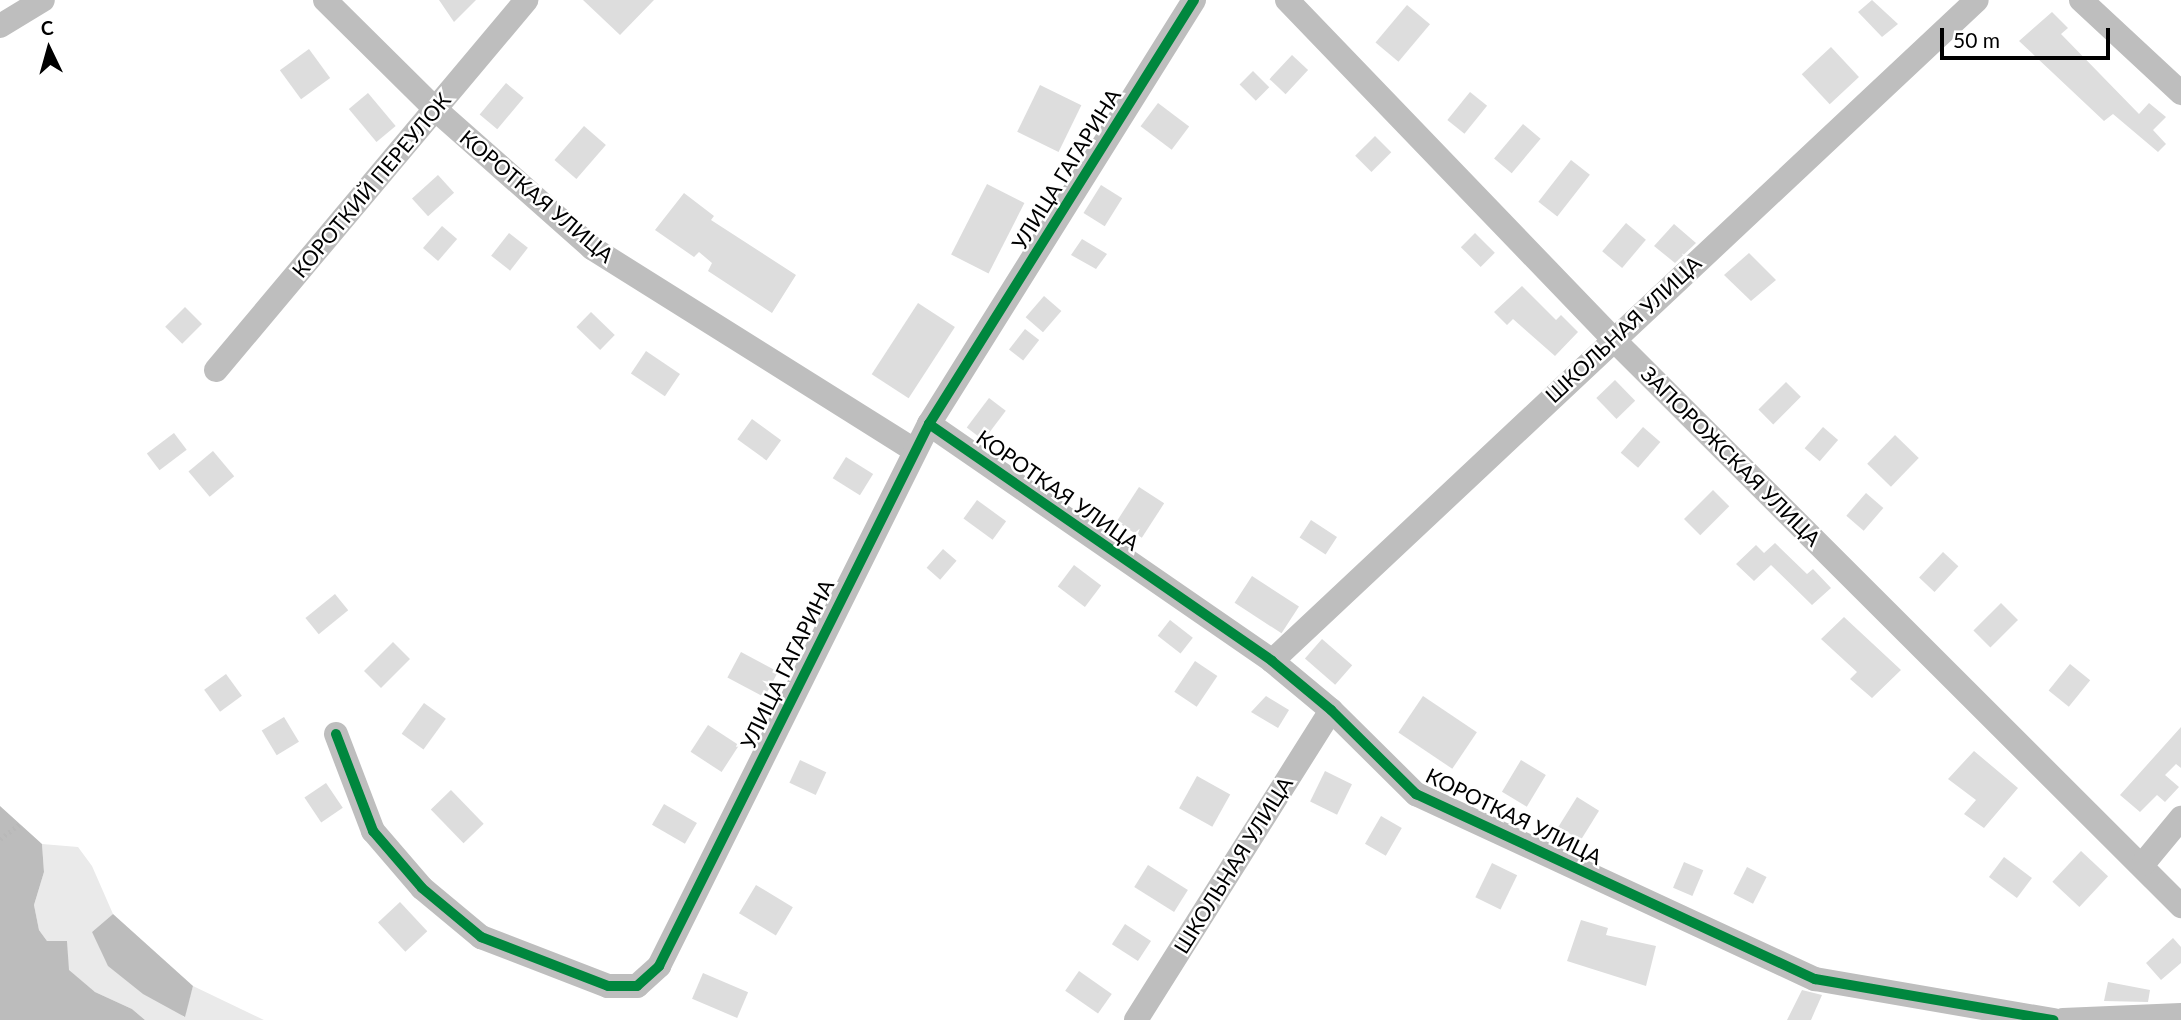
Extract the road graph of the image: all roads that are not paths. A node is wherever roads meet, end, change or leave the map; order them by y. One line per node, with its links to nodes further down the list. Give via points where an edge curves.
1 (43, 0): 8 (street)
2 (325, 0): 10 (street, КОРОТКАЯ УЛИЦА)
3 (527, 0): 10 (street, КОРОТКИЙ ПЕРЕУЛОК)
4 (1194, 0): 13 (street, УЛИЦА ГАГАРИНА)
5 (1287, 0): 11 (street, ЗАПОРОЖСКАЯ УЛИЦА)
6 (1977, 0): 11 (street, ШКОЛЬНАЯ УЛИЦА)
7 (2081, 0): 9 (street)
8 (0, 26)
9 (2181, 93)
10 (435, 110): 12 (street, КОРОТКИЙ ПЕРЕУЛОК); 14 (street, КОРОТКАЯ УЛИЦА, via 592,248)
11 (1613, 339): 15 (street, ШКОЛЬНАЯ УЛИЦА); 19 (street, ЗАПОРОЖСКАЯ УЛИЦА)
12 (216, 370)
13 (929, 424): 14 (street, УЛИЦА ГАГАРИНА); 15 (street, КОРОТКАЯ УЛИЦА)
14 (915, 451): 17 (street, УЛИЦА ГАГАРИНА, via 659,965 637,986 608,986 481,937 422,888 373,831)
15 (1272, 661): 16 (street, КОРОТКАЯ УЛИЦА)
16 (1331, 710): 22 (street, ШКОЛЬНАЯ УЛИЦА); 23 (street, КОРОТКАЯ УЛИЦА, via 1416,794 1815,979)
17 (336, 734)
18 (2181, 818): 19 (street)
19 (2143, 864): 20 (street, ЗАПОРОЖСКАЯ УЛИЦА)
20 (2181, 906)
21 (2181, 1015): 24 (street)
22 (1136, 1020)
23 (2053, 1020)
24 (2063, 1020)

